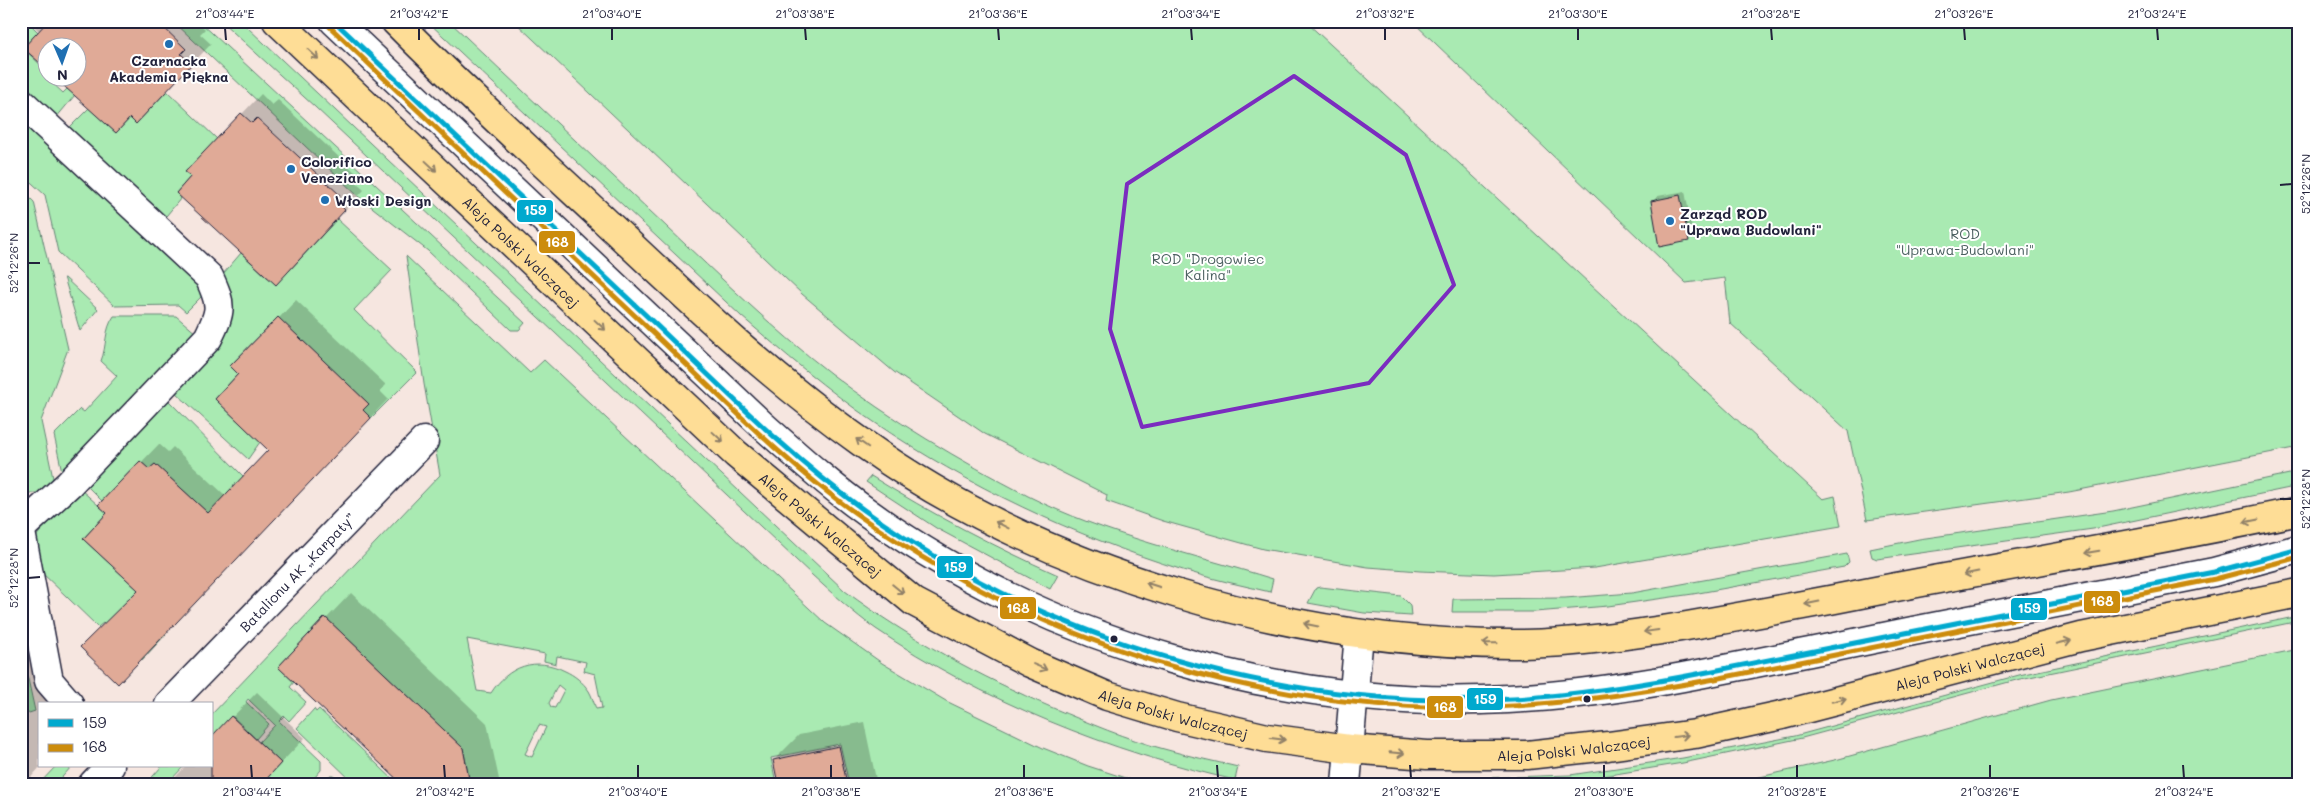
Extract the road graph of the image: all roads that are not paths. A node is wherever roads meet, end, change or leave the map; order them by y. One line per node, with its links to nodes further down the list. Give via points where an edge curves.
1 (277, 21): 15 (main road, Aleja Polski Walczącej, one-way to 15, via 736,454 914,602 1030,663 1107,696 1230,731)
2 (334, 21): 12 (street, via 761,424 871,516 950,566 1048,614 1112,640 1225,673)
3 (394, 21): 11 (main road, one-way to 3, via 1226,607 1112,571 1026,537 943,494 873,450 791,390 701,310)
4 (21, 102): 7 (street, via 208,277 219,298 218,318 208,338 69,484)
5 (424, 441): 14 (street, Batalionu AK „Karpaty”)
6 (2299, 511): 11 (main road, one-way to 11, via 1742,617 1609,637 1528,644 1428,642)
7 (21, 528)
8 (21, 532): 13 (street, via 50,681)
9 (2299, 551): 12 (street, via 2214,572 1673,680 1511,699)
10 (2299, 593): 15 (main road, Aleja Polski Walczącej, one-way to 10, via 1427,755 1527,755 1695,734 1782,715 2081,638)
11 (1358, 634): 12 (street)
12 (1353, 694): 15 (street)
13 (67, 702)
14 (171, 702)
15 (1349, 748): 18 (street)
16 (108, 768): 17 (street)
17 (93, 784)
18 (1346, 784)

